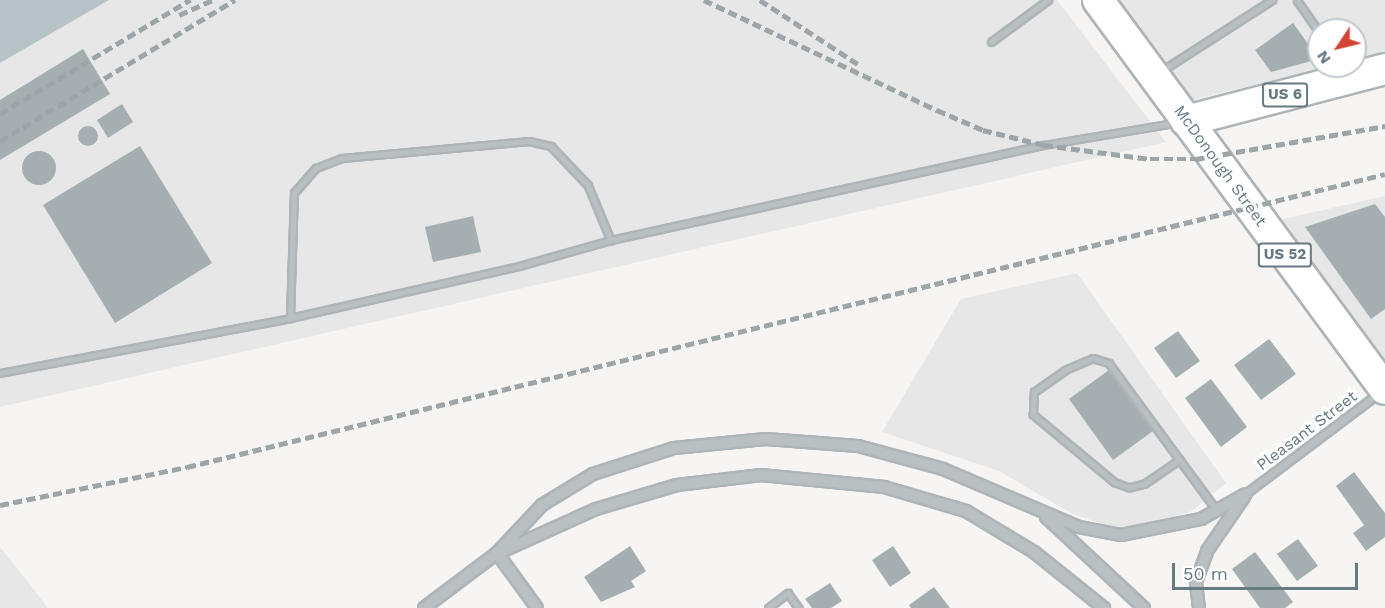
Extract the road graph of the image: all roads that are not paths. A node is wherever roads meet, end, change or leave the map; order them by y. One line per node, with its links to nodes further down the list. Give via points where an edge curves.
1 (1048, 0): 6 (lane)
2 (1098, 0): 8 (main road, McDonough Street)
3 (1272, 0): 8 (lane)
4 (1297, 0): 5 (lane)
5 (1309, 18)
6 (991, 42)
7 (1385, 69): 9 (main road, US 6, via 1342,76)
8 (1153, 76): 9 (main road, McDonough Street)
9 (1186, 120): 10 (lane, via 1044,145); 13 (main road, McDonough Street / US 52)
10 (611, 240): 11 (lane, via 519,266); 11 (lane, via 588,185 560,152 543,143 342,158 316,168 294,194)
11 (290, 318): 12 (lane)
12 (0, 374)
13 (1385, 389): 15 (street, Pleasant Street)
14 (1180, 460): 14 (lane, via 1109,363 1093,358 1065,370 1034,392 1034,414 1115,483 1129,488 1145,484); 17 (lane)
15 (1246, 494): 17 (street); 25 (street, via 1207,551 1196,582)
16 (1039, 511): 17 (street, via 1079,527 1121,535 1201,519); 18 (street, via 942,469 858,446 766,439 674,448 593,474 542,505); 24 (street)
17 (1217, 511)
18 (497, 553): 19 (street); 20 (street); 23 (street, via 596,509 667,488 761,475 884,487 966,512 1034,552)
19 (424, 608)
20 (537, 608)
21 (768, 608): 22 (lane, via 788,593)
22 (799, 608)
23 (1104, 608)
24 (1144, 608)
25 (1199, 608)

